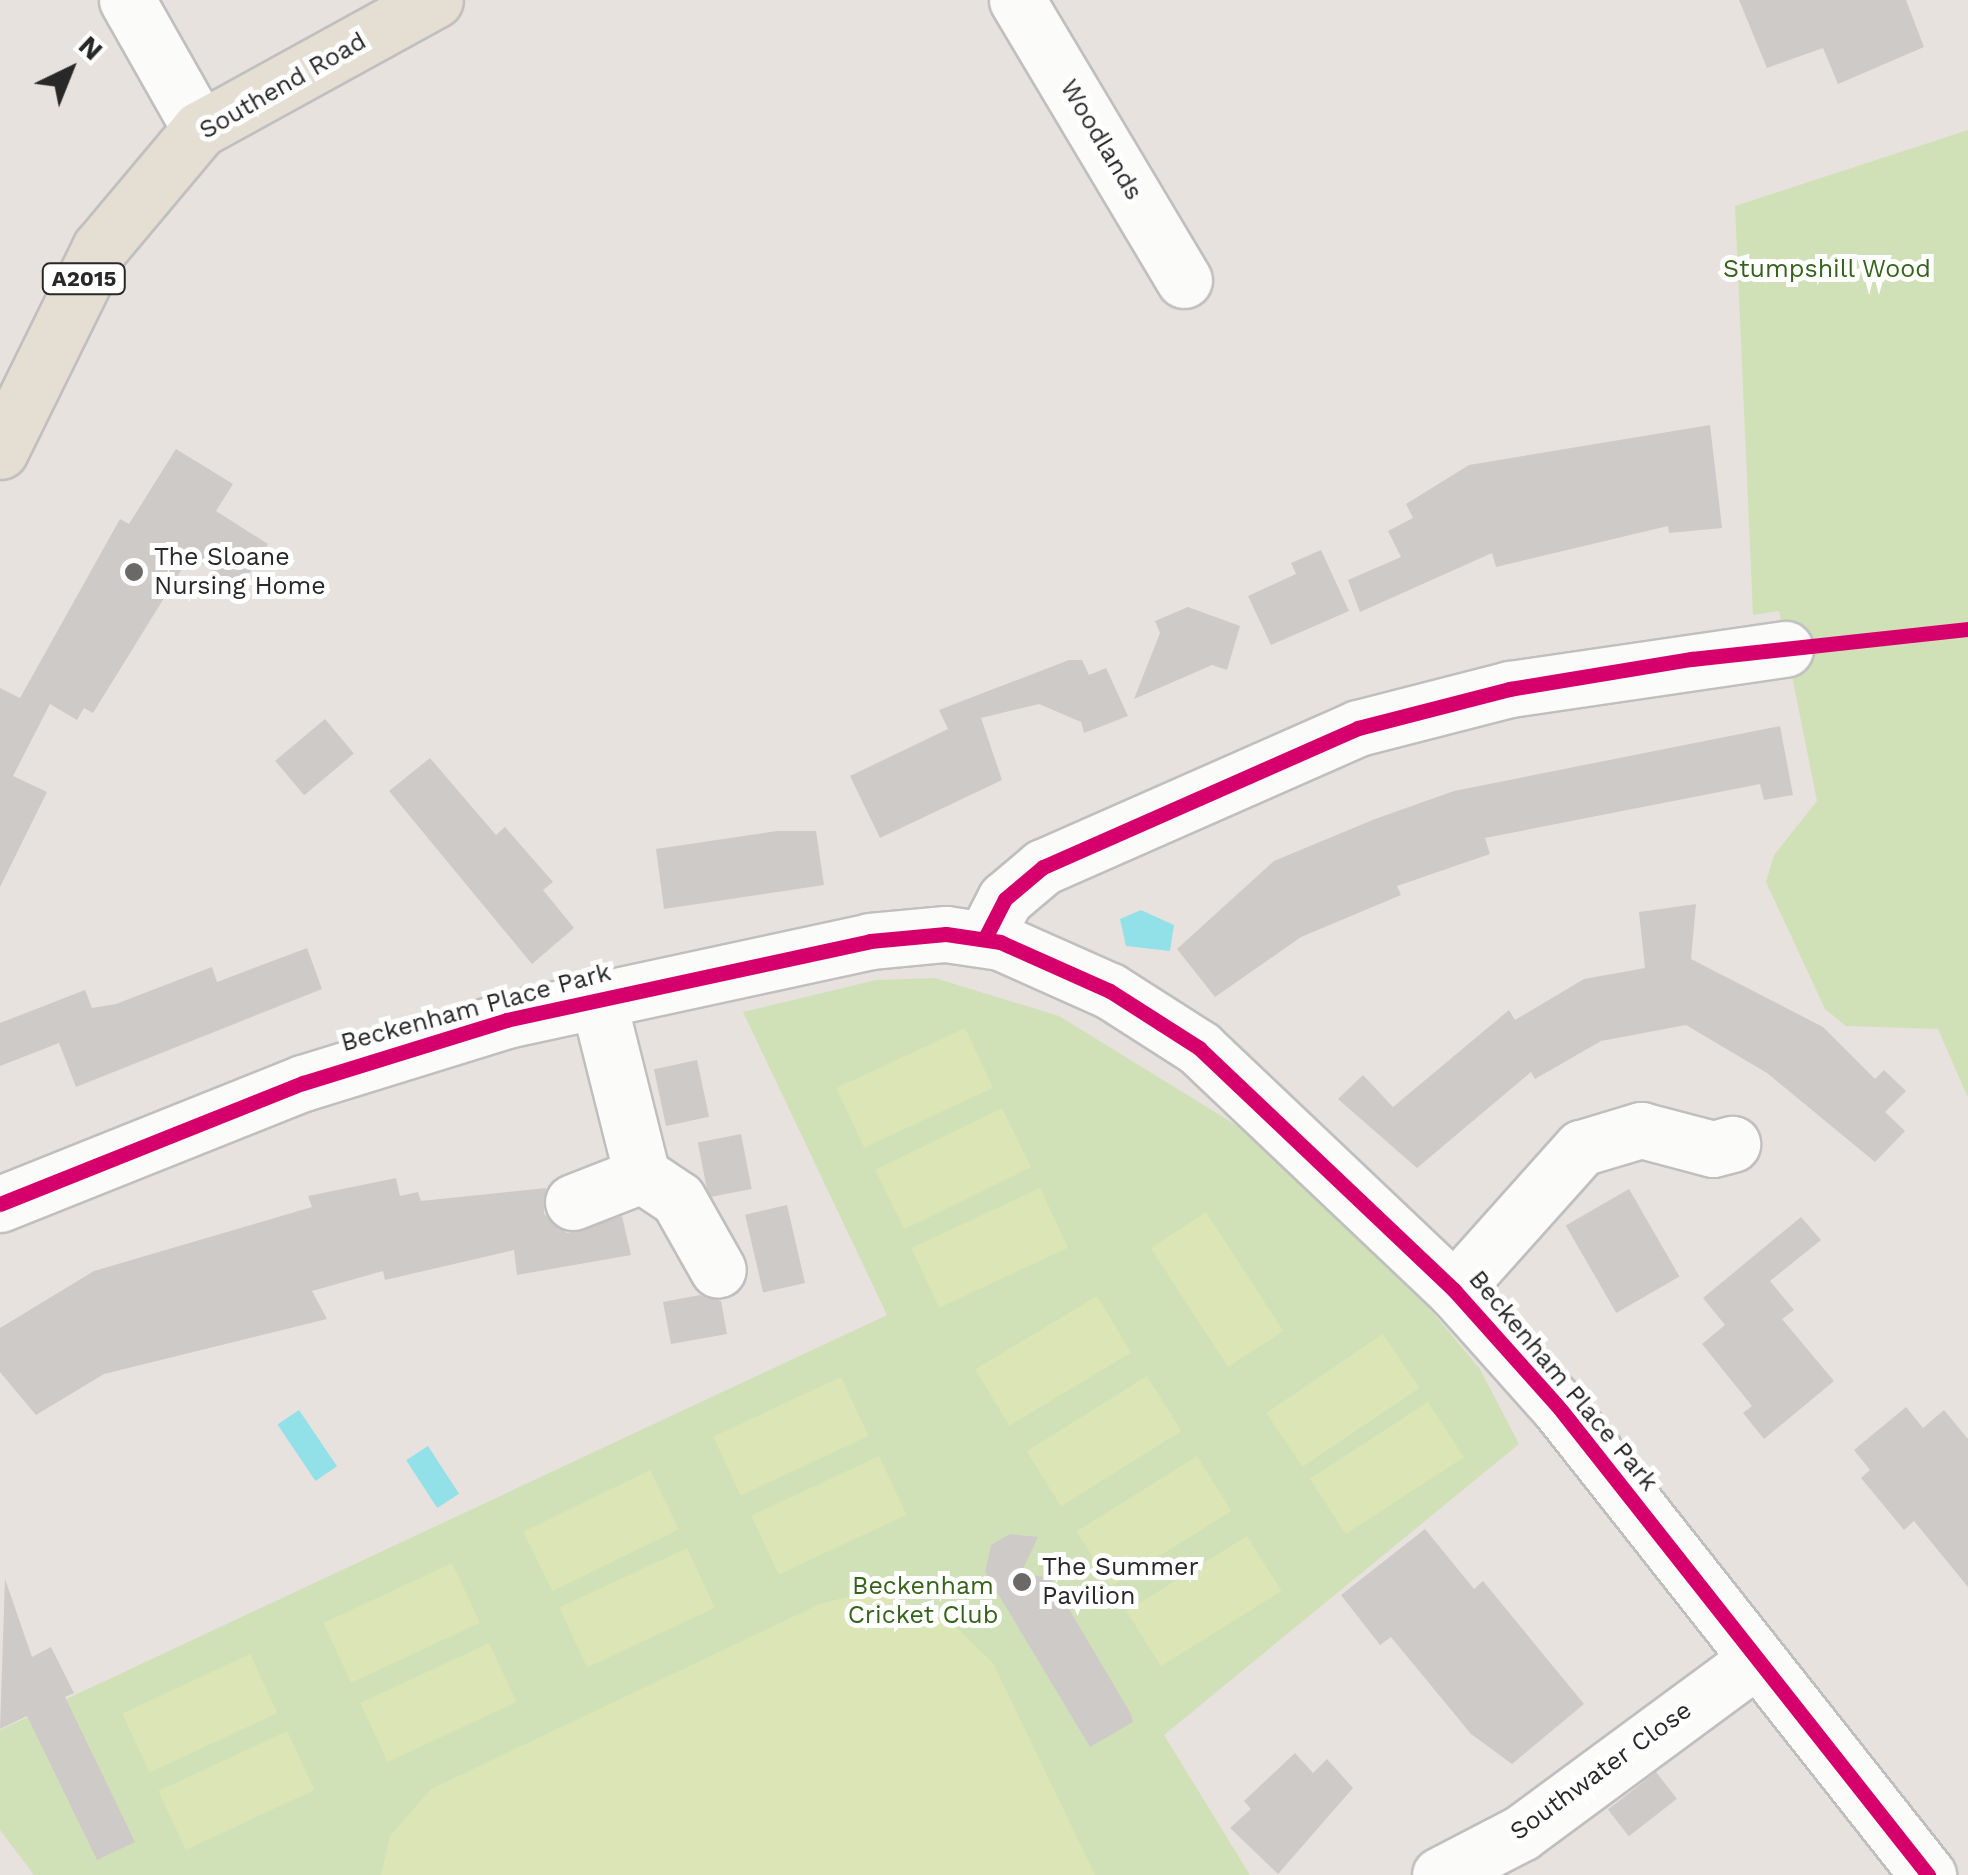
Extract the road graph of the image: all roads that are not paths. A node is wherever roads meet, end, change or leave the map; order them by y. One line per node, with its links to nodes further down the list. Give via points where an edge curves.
1 (127, 0): 4 (street)
2 (435, 0): 4 (main road, Southend Road / A2015)
3 (1017, 0): 5 (street, Woodlands)
4 (200, 128): 6 (main road, Southend Road / A2015, via 100,248)
5 (1184, 280)
6 (0, 451)
7 (1786, 649): 8 (street, via 1510,689 1358,728 1043,867 1004,899)
8 (984, 938): 9 (street, Beckenham Place Park, via 870,941); 15 (street, Beckenham Place Park, via 1110,991 1199,1048)
9 (598, 1000): 11 (street); 13 (street, Beckenham Place Park, via 302,1082)
10 (1732, 1144): 15 (street, via 1713,1149 1641,1130 1582,1148)
11 (642, 1175): 12 (street); 14 (street, via 678,1199)
12 (573, 1202)
13 (0, 1204)
14 (718, 1270)
15 (1454, 1290): 16 (street, Beckenham Place Park)
16 (1758, 1660): 17 (street, Southwater Close, via 1521,1833); 18 (street, Beckenham Place Park)
17 (1440, 1875)
18 (1928, 1875)

